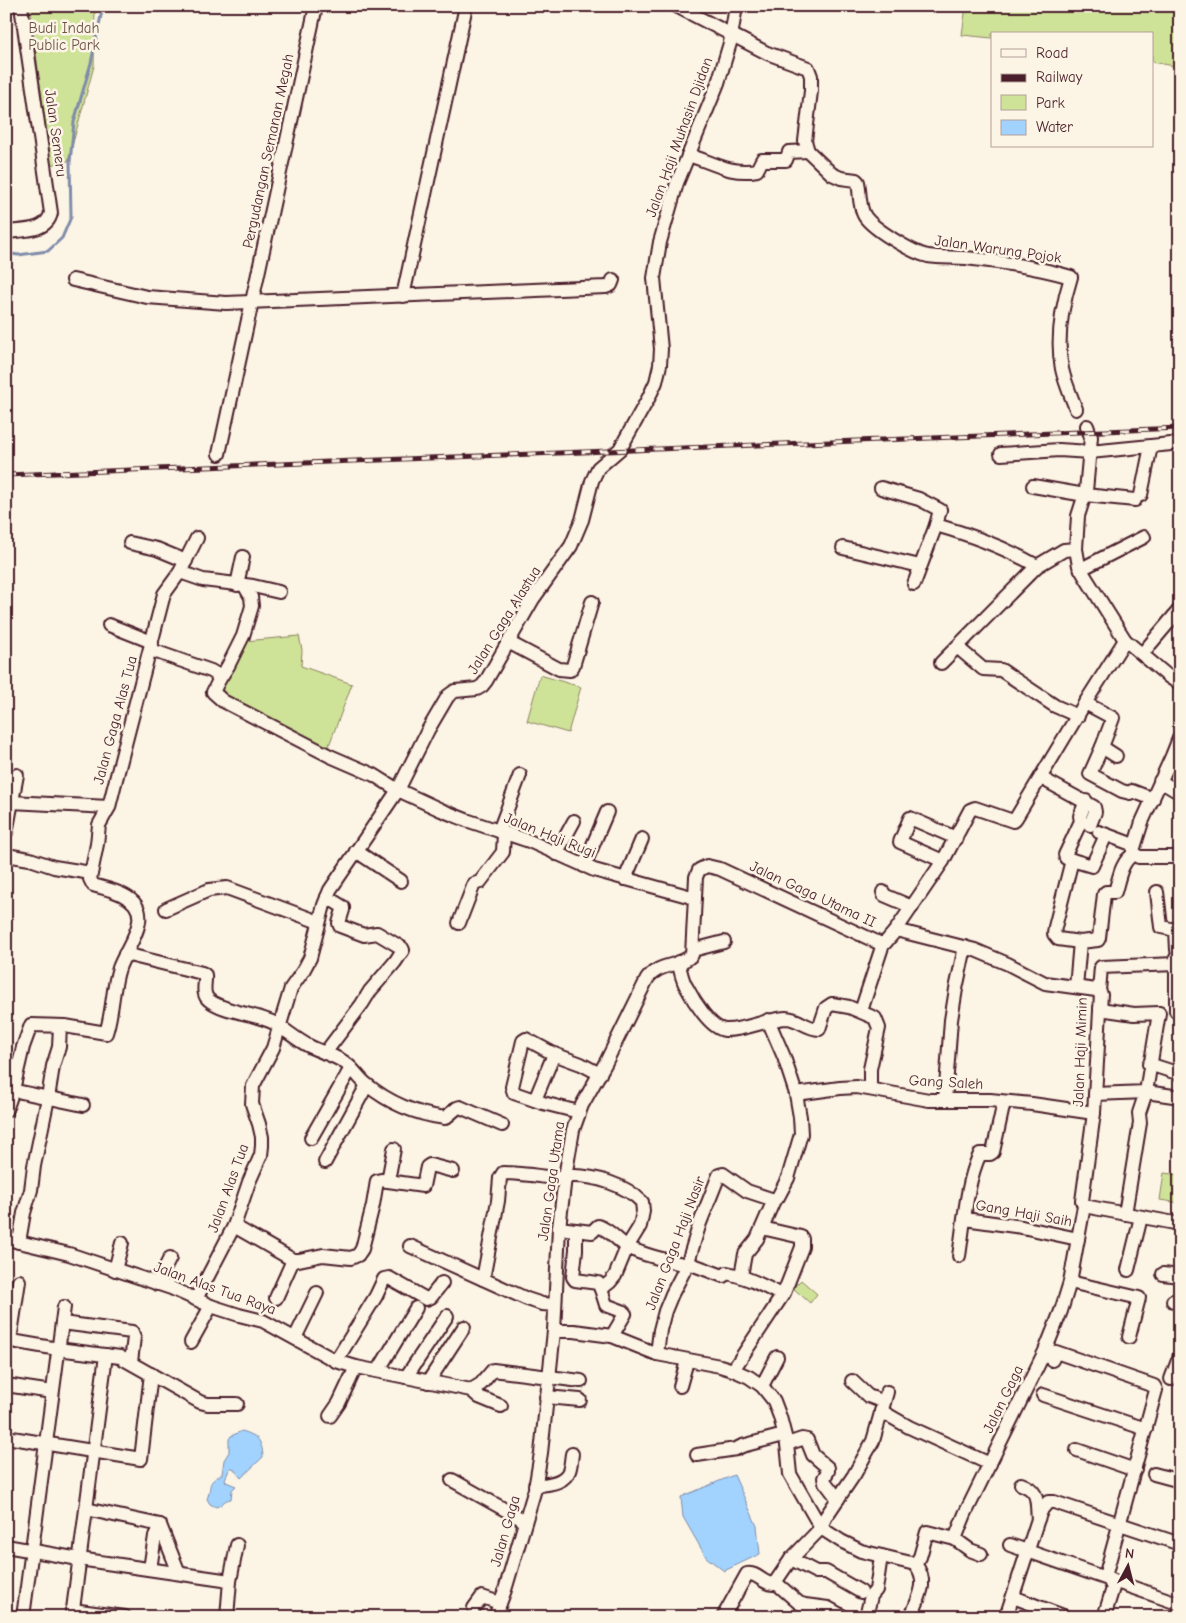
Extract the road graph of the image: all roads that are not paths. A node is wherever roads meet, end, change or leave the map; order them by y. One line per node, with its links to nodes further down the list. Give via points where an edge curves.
1 (21, 6): 9 (street, Jalan Semeru, via 50,213 42,226)
2 (316, 6): 13 (street, Pergudangan Semanan Megah)
3 (466, 6): 12 (street)
4 (676, 6): 6 (street)
5 (736, 6): 6 (street)
6 (732, 35): 7 (street, via 767,53 808,68 811,91 805,141); 8 (street, Jalan Haji Muhasin Djidan, via 712,99)
7 (808, 151): 8 (street, via 789,152 786,160 762,160 757,170 747,172 715,166 707,160); 14 (street, Jalan Warung Pojok, via 832,174 856,180 863,214 868,221 917,252 1056,272 1071,277 1064,303 1062,367)
8 (688, 155): 18 (street, Jalan Haji Muhasin Djidan, via 665,223 654,271 661,341 658,374)
9 (6, 232)
10 (73, 280): 13 (street, via 147,297)
11 (613, 280): 12 (street, via 606,288)
12 (403, 296): 13 (street)
13 (252, 302): 20 (street, Pergudangan Semanan Megah)
14 (1076, 410)
15 (1087, 426): 19 (street, via 1091,437)
16 (1172, 444): 17 (street)
17 (1152, 446): 19 (street); 24 (street, via 1138,497)
18 (620, 449): 43 (street, Jalan Gaga Alastua, via 596,471 571,546 533,599)
19 (1090, 452): 21 (street, via 1058,450); 24 (street)
20 (219, 454)
21 (1001, 454)
22 (1033, 486): 24 (street)
23 (881, 488): 25 (street, via 919,499 938,509)
24 (1085, 494): 30 (street, via 1078,516)
25 (936, 525): 33 (street); 34 (street, via 974,536)
26 (1144, 537): 35 (street)
27 (197, 538): 32 (street, Jalan Gaga Alas Tua)
28 (130, 543): 32 (street, via 157,549)
29 (843, 548): 33 (street)
30 (1076, 549): 34 (street, via 1064,550); 35 (street)
31 (243, 557): 37 (street)
32 (183, 566): 37 (street, via 203,580); 44 (street, Jalan Gaga Alas Tua, via 164,594)
33 (920, 566): 36 (street)
34 (1037, 566): 45 (street)
35 (1081, 569): 42 (street)
36 (914, 584)
37 (241, 585): 38 (street); 48 (street, via 251,597 252,606 243,636)
38 (278, 592)
39 (592, 602): 43 (street, via 570,670 559,669)
40 (1180, 609): 46 (street)
41 (109, 625): 44 (street, Jalan Gaga Alas Tua)
42 (1126, 640): 46 (street); 50 (street, Jalan Gaga Utama II)
43 (508, 642): 60 (street, Jalan Gaga Alastua, via 482,686 455,691 448,696)
44 (151, 646): 48 (street, via 211,671); 64 (street, Jalan Gaga Alas Tua)
45 (957, 647): 47 (street); 51 (street, via 982,669 1001,670 1055,706)
46 (1142, 654): 49 (street)
47 (941, 663)
48 (219, 680): 60 (street, Jalan Haji Rugi, via 213,692 223,701)
49 (1180, 684)
50 (1086, 703): 51 (street, Jalan Gaga Utama II); 53 (street, via 1113,718)
51 (1078, 716): 58 (street, Jalan Gaga Utama II)
52 (1180, 736): 55 (street)
53 (1102, 747): 54 (street); 62 (street, via 1090,774 1122,791)
54 (1116, 756)
55 (1176, 759): 59 (street)
56 (16, 775): 63 (street)
57 (520, 775): 68 (street)
58 (1041, 778): 67 (street, via 1086,801 1080,816); 71 (street, Jalan Gaga Utama II, via 1013,821 972,808)
59 (1160, 781): 61 (street); 62 (street)
60 (398, 790): 68 (street, Jalan Haji Rugi); 74 (street, Jalan Alas Tua)
61 (1180, 793)
62 (1153, 799): 73 (street)
63 (11, 802): 64 (street); 69 (street)
64 (109, 807): 81 (street, via 99,825)
65 (607, 812): 80 (street)
66 (574, 821): 75 (street)
67 (1086, 823): 70 (street); 78 (street, via 1065,854)
68 (502, 832): 75 (street, Jalan Haji Rugi); 91 (street, via 503,852 480,882 474,884)
69 (6, 833)
70 (1106, 835): 73 (street); 78 (street, via 1092,866)
71 (956, 838): 79 (street, Jalan Gaga Utama II); 79 (street, via 910,818 900,842)
72 (642, 839): 82 (street)
73 (1134, 849): 77 (street, via 1138,857); 94 (street, via 1125,862 1115,892 1104,894 1098,940)
74 (356, 851): 83 (street); 86 (street, Jalan Alas Tua)
75 (556, 854): 80 (street, Jalan Haji Rugi)
76 (6, 855): 81 (street)
77 (1180, 857)
78 (1072, 860): 94 (street, via 1054,934 1058,939)
79 (943, 861): 88 (street, Jalan Gaga Utama II)
80 (584, 866): 82 (street, Jalan Haji Rugi)
81 (91, 873): 99 (street, via 93,885 123,894 139,911 139,925)
82 (625, 879): 87 (street, Jalan Haji Rugi)
83 (401, 881)
84 (883, 892): 88 (street)
85 (1156, 892): 97 (street, via 1161,927 1176,930)
86 (327, 897): 90 (street, Jalan Alas Tua); 111 (street, via 343,907 340,926 364,935 377,933 403,950)
87 (695, 898): 95 (street, Jalan Gaga Utama II, via 697,874 710,866); 98 (street)
88 (912, 907): 92 (street, Jalan Gaga Utama II)
89 (166, 909): 90 (street, via 209,890 227,888)
90 (319, 922): 110 (street, Jalan Alas Tua, via 310,958 291,988)
91 (459, 923)
92 (896, 930): 95 (street, Jalan Gaga Utama II); 96 (street, Jalan Haji Mimin)
93 (724, 942): 98 (street)
94 (1080, 942): 102 (street)
95 (883, 944): 105 (street)
96 (965, 947): 102 (street, Jalan Haji Mimin, via 1045,983); 126 (street, via 951,1020)
97 (1178, 949): 101 (street)
98 (693, 950): 100 (street, Jalan Gaga Utama, via 690,958)
99 (125, 954): 109 (street, via 118,970 106,1033); 110 (street, via 202,973 208,1000)
100 (678, 962): 108 (street, via 686,987 716,1027 731,1030); 115 (street, Jalan Gaga Utama, via 654,971 646,979)
101 (1176, 964): 103 (street, via 1101,967); 106 (street)
102 (1076, 987): 103 (street, Jalan Haji Mimin)
103 (1099, 991): 104 (street, Jalan Haji Mimin)
104 (1100, 1010): 107 (street); 122 (street, Jalan Haji Mimin)
105 (860, 1011): 108 (street, via 832,1004 826,1008 821,1027 817,1029 791,1019); 118 (street, via 875,1018 879,1028 870,1069)
106 (1178, 1011): 107 (street)
107 (1159, 1013): 113 (street)
108 (768, 1020): 121 (street)
109 (60, 1026): 124 (street); 129 (street, via 31,1026)
110 (279, 1027): 111 (street); 145 (street, Jalan Alas Tua, via 273,1048 252,1090 262,1150)
111 (325, 1053): 114 (street)
112 (554, 1054): 115 (street); 125 (street); 125 (street, via 526,1039 523,1041 512,1090)
113 (1149, 1064): 116 (street); 120 (street)
114 (351, 1068): 117 (street); 133 (street)
115 (600, 1074): 130 (street, Jalan Gaga Utama)
116 (1180, 1074)
117 (367, 1085): 132 (street, via 402,1108 445,1118 460,1107); 135 (street)
118 (870, 1089): 121 (street, Gang Saleh, via 840,1088); 126 (street, Gang Saleh)
119 (21, 1092): 124 (street)
120 (1146, 1092): 122 (street); 123 (street); 141 (street, via 1139,1113)
121 (796, 1094): 139 (street, via 801,1134 788,1178)
122 (1096, 1094): 131 (street, Jalan Haji Mimin)
123 (1180, 1097)
124 (48, 1098): 128 (street); 151 (street)
125 (535, 1100): 130 (street)
126 (944, 1100): 127 (street, Gang Saleh)
127 (1004, 1102): 131 (street, Gang Saleh); 143 (street, Gang Haji Saih, via 993,1152 980,1154 977,1160)
128 (83, 1105)
129 (6, 1110)
130 (578, 1112): 137 (street, Jalan Gaga Utama)
131 (1094, 1113): 140 (street, Jalan Haji Mimin, via 1082,1201)
132 (502, 1125)
133 (311, 1138)
134 (394, 1149): 138 (street)
135 (325, 1162)
136 (453, 1171): 138 (street, via 430,1165 423,1186)
137 (565, 1177): 146 (street, Jalan Gaga Utama); 154 (street, via 598,1180 628,1191 642,1202 640,1226); 164 (street, via 501,1175)
138 (388, 1181): 157 (street, via 378,1181 358,1255 351,1258 323,1255)
139 (774, 1200): 147 (street); 158 (street, Jalan Gaga Haji Nasir, via 747,1191 723,1174 718,1175)
140 (1084, 1206): 141 (street); 150 (street, Jalan Gaga)
141 (1125, 1214): 142 (street)
142 (1141, 1217): 144 (street); 160 (street)
143 (964, 1219): 150 (street, Gang Haji Saih); 155 (street, Gang Haji Saih)
144 (1180, 1224)
145 (234, 1226): 157 (street); 174 (street, Jalan Alas Tua)
146 (559, 1228): 148 (street); 175 (street, Jalan Gaga Utama)
147 (762, 1228): 162 (street, via 745,1254); 171 (street, via 802,1238 802,1247)
148 (576, 1230): 154 (street, via 593,1231 598,1226 607,1229); 169 (street, via 572,1277 598,1283)
149 (6, 1238): 151 (street, Jalan Alas Tua Raya)
150 (1078, 1239): 166 (street, Jalan Gaga)
151 (19, 1242): 159 (street, Jalan Alas Tua Raya)
152 (122, 1243): 159 (street)
153 (410, 1246): 164 (street)
154 (627, 1247): 158 (street); 169 (street, via 615,1276)
155 (959, 1256)
156 (170, 1258): 168 (street)
157 (293, 1260): 173 (street)
158 (687, 1265): 162 (street, via 723,1276 727,1273); 190 (street, Jalan Gaga Haji Nasir, via 665,1311)
159 (115, 1270): 168 (street, Jalan Alas Tua Raya)
160 (1128, 1270)
161 (1163, 1274): 163 (street)
162 (741, 1276): 171 (street)
163 (1180, 1276)
164 (483, 1279): 175 (street, via 527,1299)
165 (20, 1281): 172 (street)
166 (1070, 1282): 185 (street, via 1139,1298); 228 (street, Jalan Gaga, via 1045,1351)
167 (442, 1283): 195 (street, via 431,1297 426,1298 389,1278 384,1279)
168 (157, 1284): 174 (street, Jalan Alas Tua Raya)
169 (601, 1289): 183 (street, via 606,1305 625,1314)
170 (317, 1293): 184 (street)
171 (782, 1295): 198 (street)
172 (12, 1298): 186 (street)
173 (276, 1298)
174 (196, 1299): 176 (street, Jalan Alas Tua Raya)
175 (555, 1305): 182 (street, Jalan Gaga Utama)
176 (211, 1306): 184 (street, Jalan Alas Tua Raya, via 263,1321); 187 (street)
177 (64, 1307): 180 (street)
178 (416, 1308): 199 (street)
179 (447, 1316): 201 (street)
180 (62, 1322): 188 (street); 196 (street, via 132,1332)
181 (464, 1327): 206 (street)
182 (554, 1331): 183 (street); 202 (street, Jalan Gaga Utama)
183 (612, 1336): 190 (street)
184 (294, 1338): 195 (street, Jalan Alas Tua Raya)
185 (1129, 1338)
186 (8, 1340): 188 (street)
187 (191, 1342)
188 (58, 1349): 191 (street); 211 (street)
189 (1056, 1352): 219 (street, via 1156,1388)
190 (658, 1354): 194 (street)
191 (106, 1355): 196 (street); 223 (street)
192 (1180, 1355): 203 (street)
193 (777, 1357): 209 (street)
194 (687, 1360): 198 (street); 208 (street)
195 (336, 1361): 197 (street, Jalan Alas Tua Raya)
196 (131, 1362): 200 (street)
197 (356, 1366): 199 (street, Jalan Alas Tua Raya); 218 (street)
198 (733, 1370): 209 (street)
199 (378, 1371): 201 (street, Jalan Alas Tua Raya)
200 (151, 1374): 216 (street, via 204,1404); 223 (street, via 141,1459)
201 (406, 1377): 206 (street, Jalan Alas Tua Raya)
202 (548, 1378): 204 (street); 210 (street, via 493,1370); 213 (street, Jalan Gaga Utama)
203 (1171, 1379)
204 (581, 1381)
205 (852, 1381): 215 (street, via 868,1396)
206 (428, 1382): 210 (street, Jalan Alas Tua Raya)
207 (6, 1385): 211 (street)
208 (680, 1386)
209 (762, 1386): 221 (street, via 774,1401)
210 (471, 1390): 217 (street, Jalan Alas Tua Raya)
211 (52, 1392): 222 (street)
212 (1043, 1395): 219 (street)
213 (546, 1397): 214 (street); 225 (street, Jalan Gaga Utama)
214 (580, 1400)
215 (884, 1402): 228 (street, via 909,1427); 235 (street, via 872,1441)
216 (237, 1404)
217 (501, 1406)
218 (330, 1416)
219 (1146, 1429): 229 (street)
220 (6, 1437): 222 (street)
221 (785, 1439): 227 (street); 235 (street, via 807,1440 813,1454 828,1468 825,1482); 241 (street, via 790,1474)
222 (46, 1443): 223 (street); 247 (street)
223 (93, 1450): 236 (street)
224 (1077, 1450): 229 (street)
225 (541, 1453): 234 (street, Jalan Gaga)
226 (572, 1454): 234 (street, via 569,1472 564,1478)
227 (697, 1455)
228 (990, 1464): 242 (street, Jalan Gaga)
229 (1135, 1470): 239 (street)
230 (1154, 1474): 232 (street)
231 (452, 1480): 238 (street)
232 (1180, 1481)
233 (1021, 1484): 237 (street, via 1035,1493)
234 (535, 1485): 238 (street, Jalan Gaga)
235 (838, 1499): 241 (street)
236 (86, 1509): 240 (street); 251 (street)
237 (1038, 1519): 239 (street, via 1048,1502 1054,1502); 248 (street)
238 (525, 1521): 261 (street, Jalan Gaga)
239 (1119, 1524): 243 (street); 257 (street, via 1106,1574)
240 (160, 1525): 254 (street); 255 (street)
241 (821, 1528): 250 (street, via 862,1551); 252 (street)
242 (955, 1539): 249 (street); 253 (street, via 927,1532)
243 (1180, 1544)
244 (237, 1545): 256 (street)
245 (1010, 1545): 248 (street)
246 (6, 1546): 247 (street)
247 (31, 1550): 251 (street); 265 (street)
248 (1027, 1551): 257 (street); 260 (street)
249 (981, 1554)
250 (881, 1556): 253 (street); 271 (street, via 876,1590 871,1596)
251 (80, 1559): 254 (street); 264 (street)
252 (791, 1559): 258 (street); 259 (street, via 816,1572 826,1572)
253 (915, 1564): 272 (street, via 923,1577)
254 (150, 1569): 255 (street)
255 (179, 1573): 256 (street)
256 (230, 1581): 267 (street)
257 (1110, 1581): 262 (street); 275 (street, via 1113,1588)
258 (775, 1582): 269 (street, via 770,1584 746,1574); 270 (street, via 799,1603 828,1608)
259 (861, 1592)
260 (1013, 1597): 273 (street); 274 (street)
261 (500, 1603): 263 (street, via 482,1597); 268 (street, Jalan Gaga)
262 (1180, 1604)
263 (474, 1608)
264 (72, 1613): 266 (street)
265 (23, 1617)
266 (126, 1617)
267 (227, 1617)
268 (494, 1617)
269 (723, 1617)
270 (844, 1617)
271 (866, 1617)
272 (910, 1617)
273 (1006, 1617)
274 (1066, 1617)
275 (1104, 1617)

